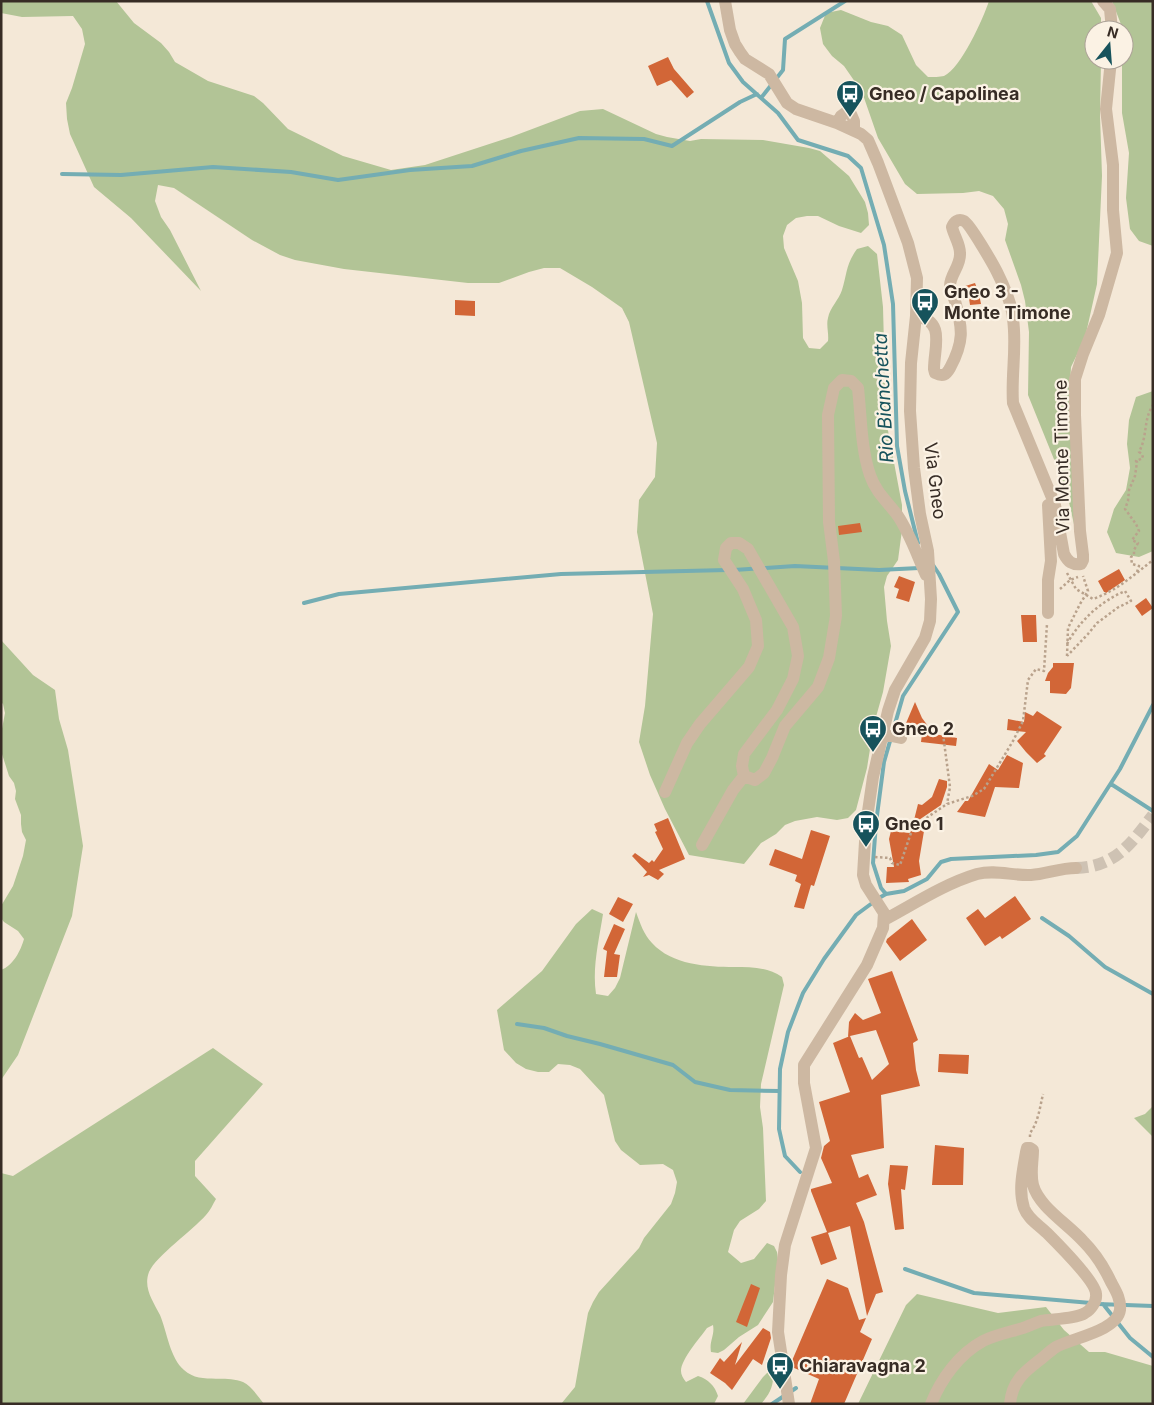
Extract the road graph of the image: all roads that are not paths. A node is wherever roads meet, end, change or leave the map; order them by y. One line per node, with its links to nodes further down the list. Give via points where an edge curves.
1 (725, 1): 5 (street, Via Gneo, via 735,44 745,59 769,74 787,103 837,122 868,140 908,244 917,278)
2 (1103, 1): 3 (street, via 1110,9)
3 (1111, 20)
4 (1110, 70): 6 (street, Via Monte Timone, via 1106,109 1113,165 1117,253 1099,315 1075,379 1081,564 1071,563 1064,554 1055,504)
5 (916, 316): 6 (street, Via Monte Timone, via 926,318 937,334 934,369 935,373 945,375 961,345 962,331 950,281 960,253 952,227 958,220 963,221 997,272 1008,302 1013,318 1015,349 1013,403); 7 (street, Via Gneo, via 910,411 914,468)
6 (1049, 493): 8 (street, Via Monte Timone)
7 (930, 583): 9 (street, Via Gneo, via 932,599 925,638 895,690); 11 (street, via 911,540 877,492 864,449 858,388 851,381 842,380 834,388 828,415 829,522 836,616 829,658 818,687 785,726 764,772 755,780)
8 (1048, 612)
9 (882, 734): 10 (street); 17 (street, Via Gneo, via 866,825 863,875)
10 (900, 738)
11 (744, 776): 12 (street, via 744,754 777,710 793,679 798,656 793,628 748,549 731,543 726,548 724,560 744,589 756,620 758,646 749,667 687,743); 13 (street)
12 (665, 792)
13 (702, 845)
14 (1076, 868): 15 (street)
15 (1029, 875): 16 (street); 17 (street, via 978,874)
16 (1014, 884)
17 (884, 916): 18 (street, via 883,928 867,965 804,1065 804,1083 816,1148 786,1245 781,1275 778,1332)
18 (789, 1404)
19 (931, 1404): 20 (street, via 937,1389 960,1358 973,1347 1040,1322 1083,1315 1094,1302 1097,1294 1091,1282 1025,1210 1023,1167 1027,1148 1031,1148 1032,1178 1037,1193 1095,1254 1119,1298 1120,1313 1110,1325 1056,1347 1033,1365 1017,1381)
20 (1010, 1404)

